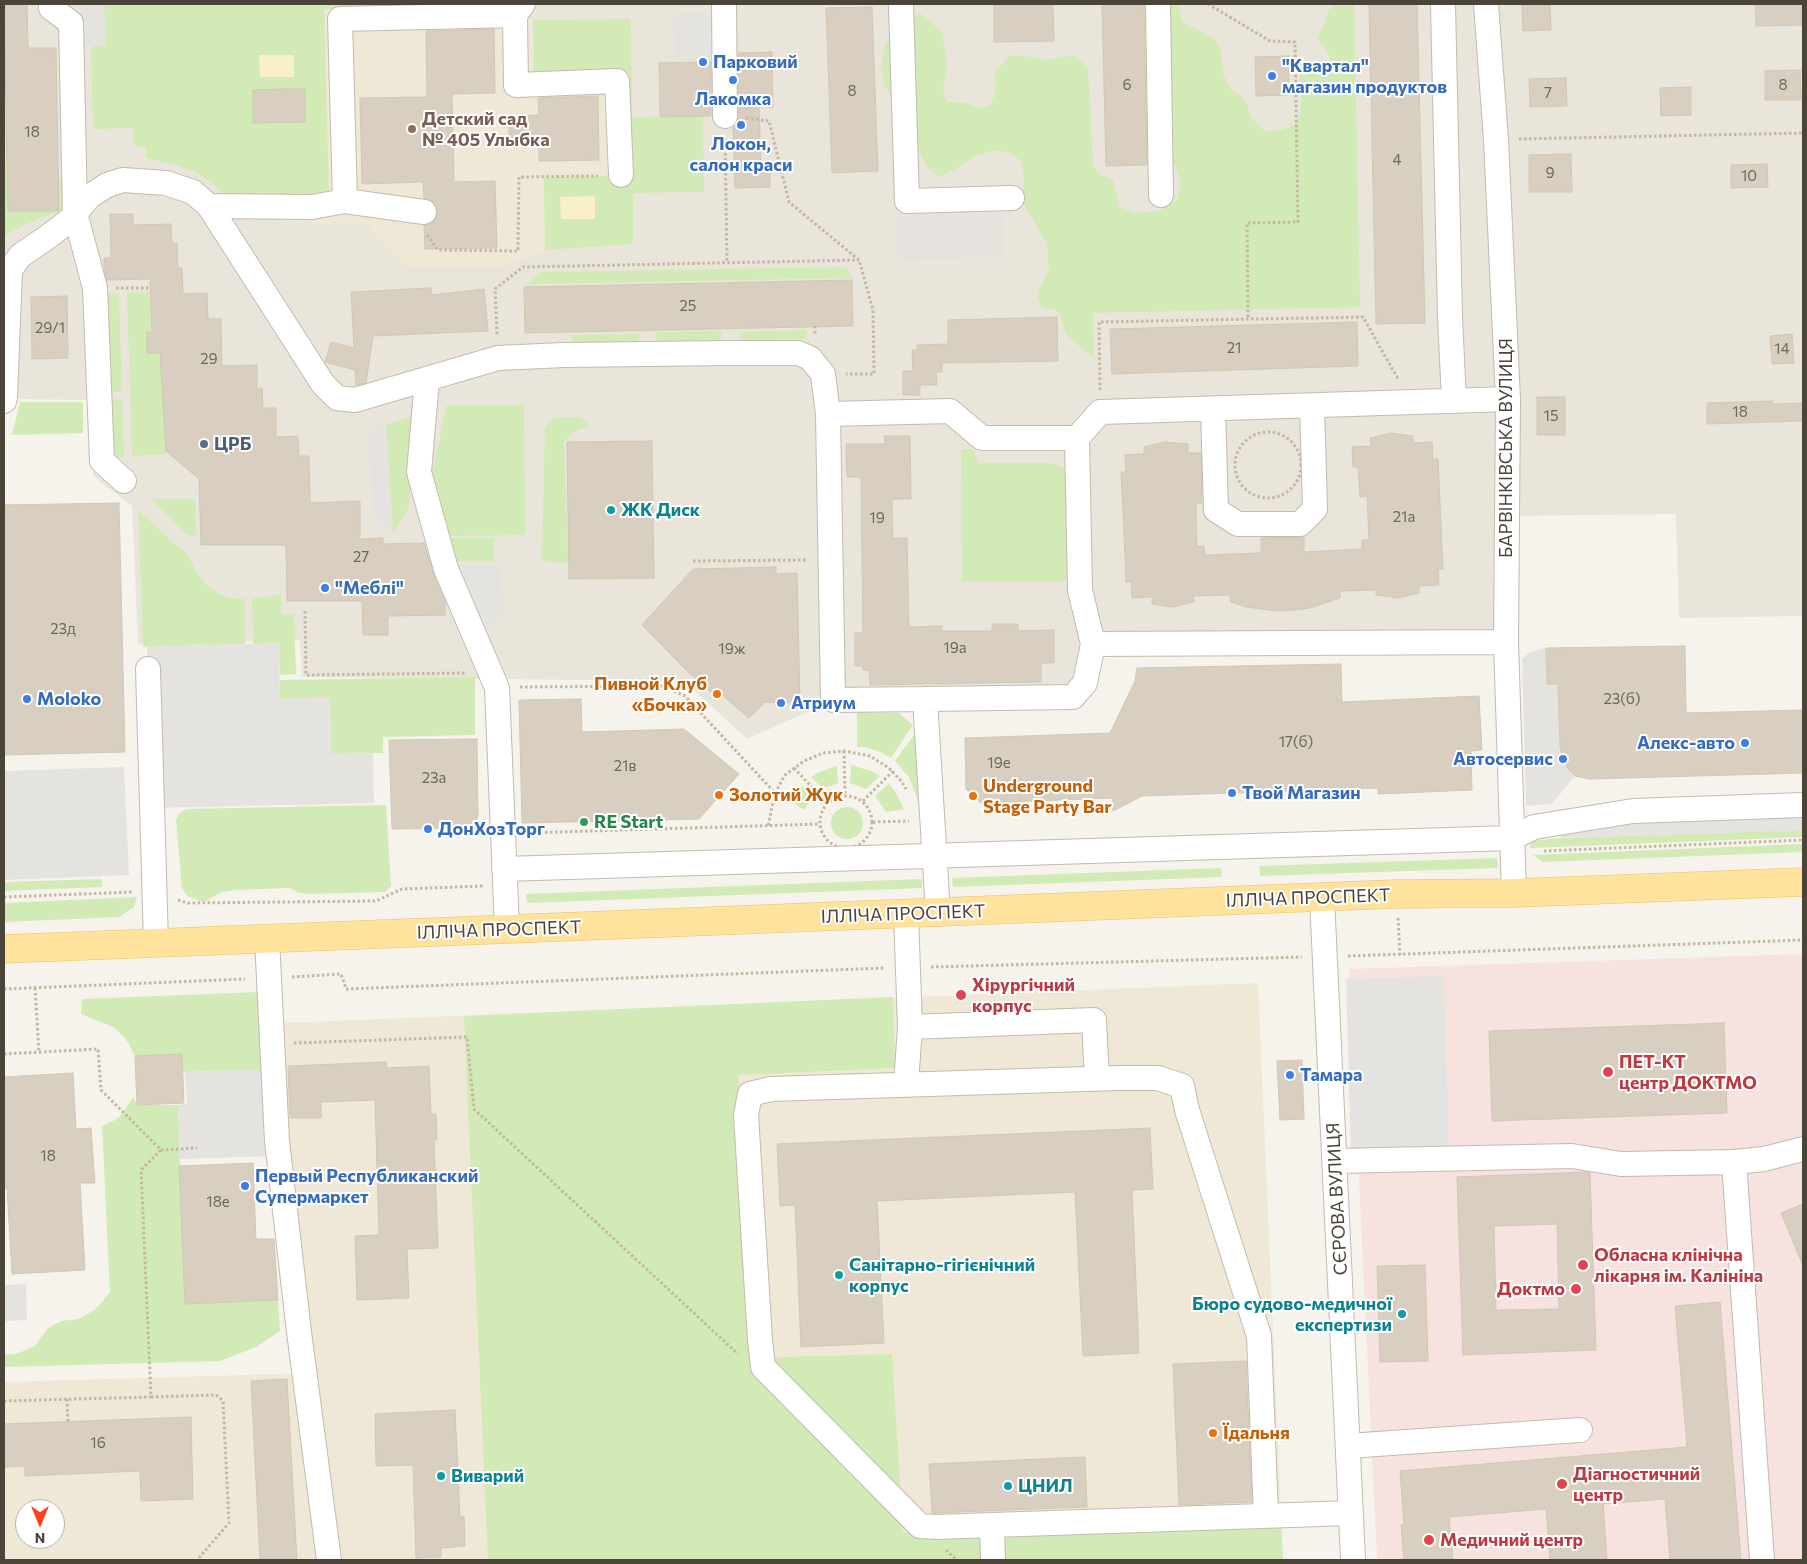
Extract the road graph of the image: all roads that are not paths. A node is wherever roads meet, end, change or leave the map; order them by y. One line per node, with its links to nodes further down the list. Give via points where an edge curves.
1 (51, 4): 15 (street, via 51,8 71,23)
2 (724, 4): 8 (street)
3 (901, 4): 11 (street, via 907,201)
4 (1158, 4): 10 (street)
5 (1444, 4): 19 (street)
6 (1486, 4): 17 (street, БАРВІНКІВСЬКА ВУЛИЦЯ)
7 (519, 9): 9 (street, via 516,85 617,82); 12 (street, via 340,19)
8 (725, 116)
9 (621, 175)
10 (1161, 195)
11 (1012, 198)
12 (345, 202): 13 (street, via 312,207); 14 (street)
13 (209, 206): 15 (street, via 193,192 166,183 123,180 90,196); 16 (street, via 323,384 336,398 356,400)
14 (417, 211)
15 (75, 215): 18 (street, via 20,256 10,270); 24 (street, via 95,288 102,461)
16 (427, 380): 22 (street, via 498,358 798,353 810,358 823,374); 32 (street, via 419,472 446,569 494,680)
17 (1508, 399): 19 (street); 25 (street, БАРВІНКІВСЬКА ВУЛИЦЯ)
18 (4, 401)
19 (1454, 401): 20 (street)
20 (1312, 406): 21 (street); 21 (street, via 1315,509 1300,524 1238,524 1216,510)
21 (1213, 409): 23 (street, via 1100,412)
22 (828, 414): 23 (street, via 950,411 982,438); 28 (street, via 833,700)
23 (1077, 438): 26 (street, via 1080,590)
24 (124, 481)
25 (1506, 642): 26 (street); 30 (street, БАРВІНКІВСЬКА ВУЛИЦЯ)
26 (1092, 644): 28 (street, via 1085,683 1073,697)
27 (148, 669): 40 (street)
28 (925, 699): 31 (street)
29 (1803, 805): 30 (street, via 1633,811 1534,827)
30 (1512, 845): 31 (street); 34 (street, БАРВІНКІВСЬКА ВУЛИЦЯ)
31 (934, 857): 32 (street); 36 (street)
32 (504, 869): 38 (street)
33 (1803, 882): 34 (main road, ІЛЛІЧА ПРОСПЕКТ)
34 (1514, 893): 35 (main road, ІЛЛІЧА ПРОСПЕКТ)
35 (1322, 898): 36 (main road, ІЛЛІЧА ПРОСПЕКТ); 46 (street, СЄРОВА ВУЛИЦЯ)
36 (938, 913): 37 (main road, ІЛЛІЧА ПРОСПЕКТ)
37 (906, 914): 38 (main road, ІЛЛІЧА ПРОСПЕКТ); 42 (street)
38 (507, 929): 39 (main road, ІЛЛІЧА ПРОСПЕКТ)
39 (267, 938): 40 (main road, ІЛЛІЧА ПРОСПЕКТ); 53 (street, via 277,1141)
40 (156, 943): 41 (main road, ІЛЛІЧА ПРОСПЕКТ)
41 (4, 949)
42 (910, 1027): 43 (street, via 1094,1020); 44 (street)
43 (1097, 1079): 44 (street); 51 (street, via 1158,1078 1182,1086 1259,1336)
44 (906, 1084): 52 (street, via 771,1089 750,1094 746,1115 763,1367 920,1526)
45 (1803, 1149): 47 (street, via 1764,1159)
46 (1335, 1161): 47 (street, via 1572,1156 1621,1164); 49 (street, СЄРОВА ВУЛИЦЯ)
47 (1734, 1162): 56 (street)
48 (1580, 1430): 49 (street)
49 (1348, 1446): 50 (street, СЄРОВА ВУЛИЦЯ)
50 (1351, 1513): 51 (street); 55 (street, СЄРОВА ВУЛИЦЯ)
51 (1266, 1516): 52 (street)
52 (992, 1525): 54 (street)
53 (329, 1560)
54 (993, 1560)
55 (1353, 1560)
56 (1762, 1560)

